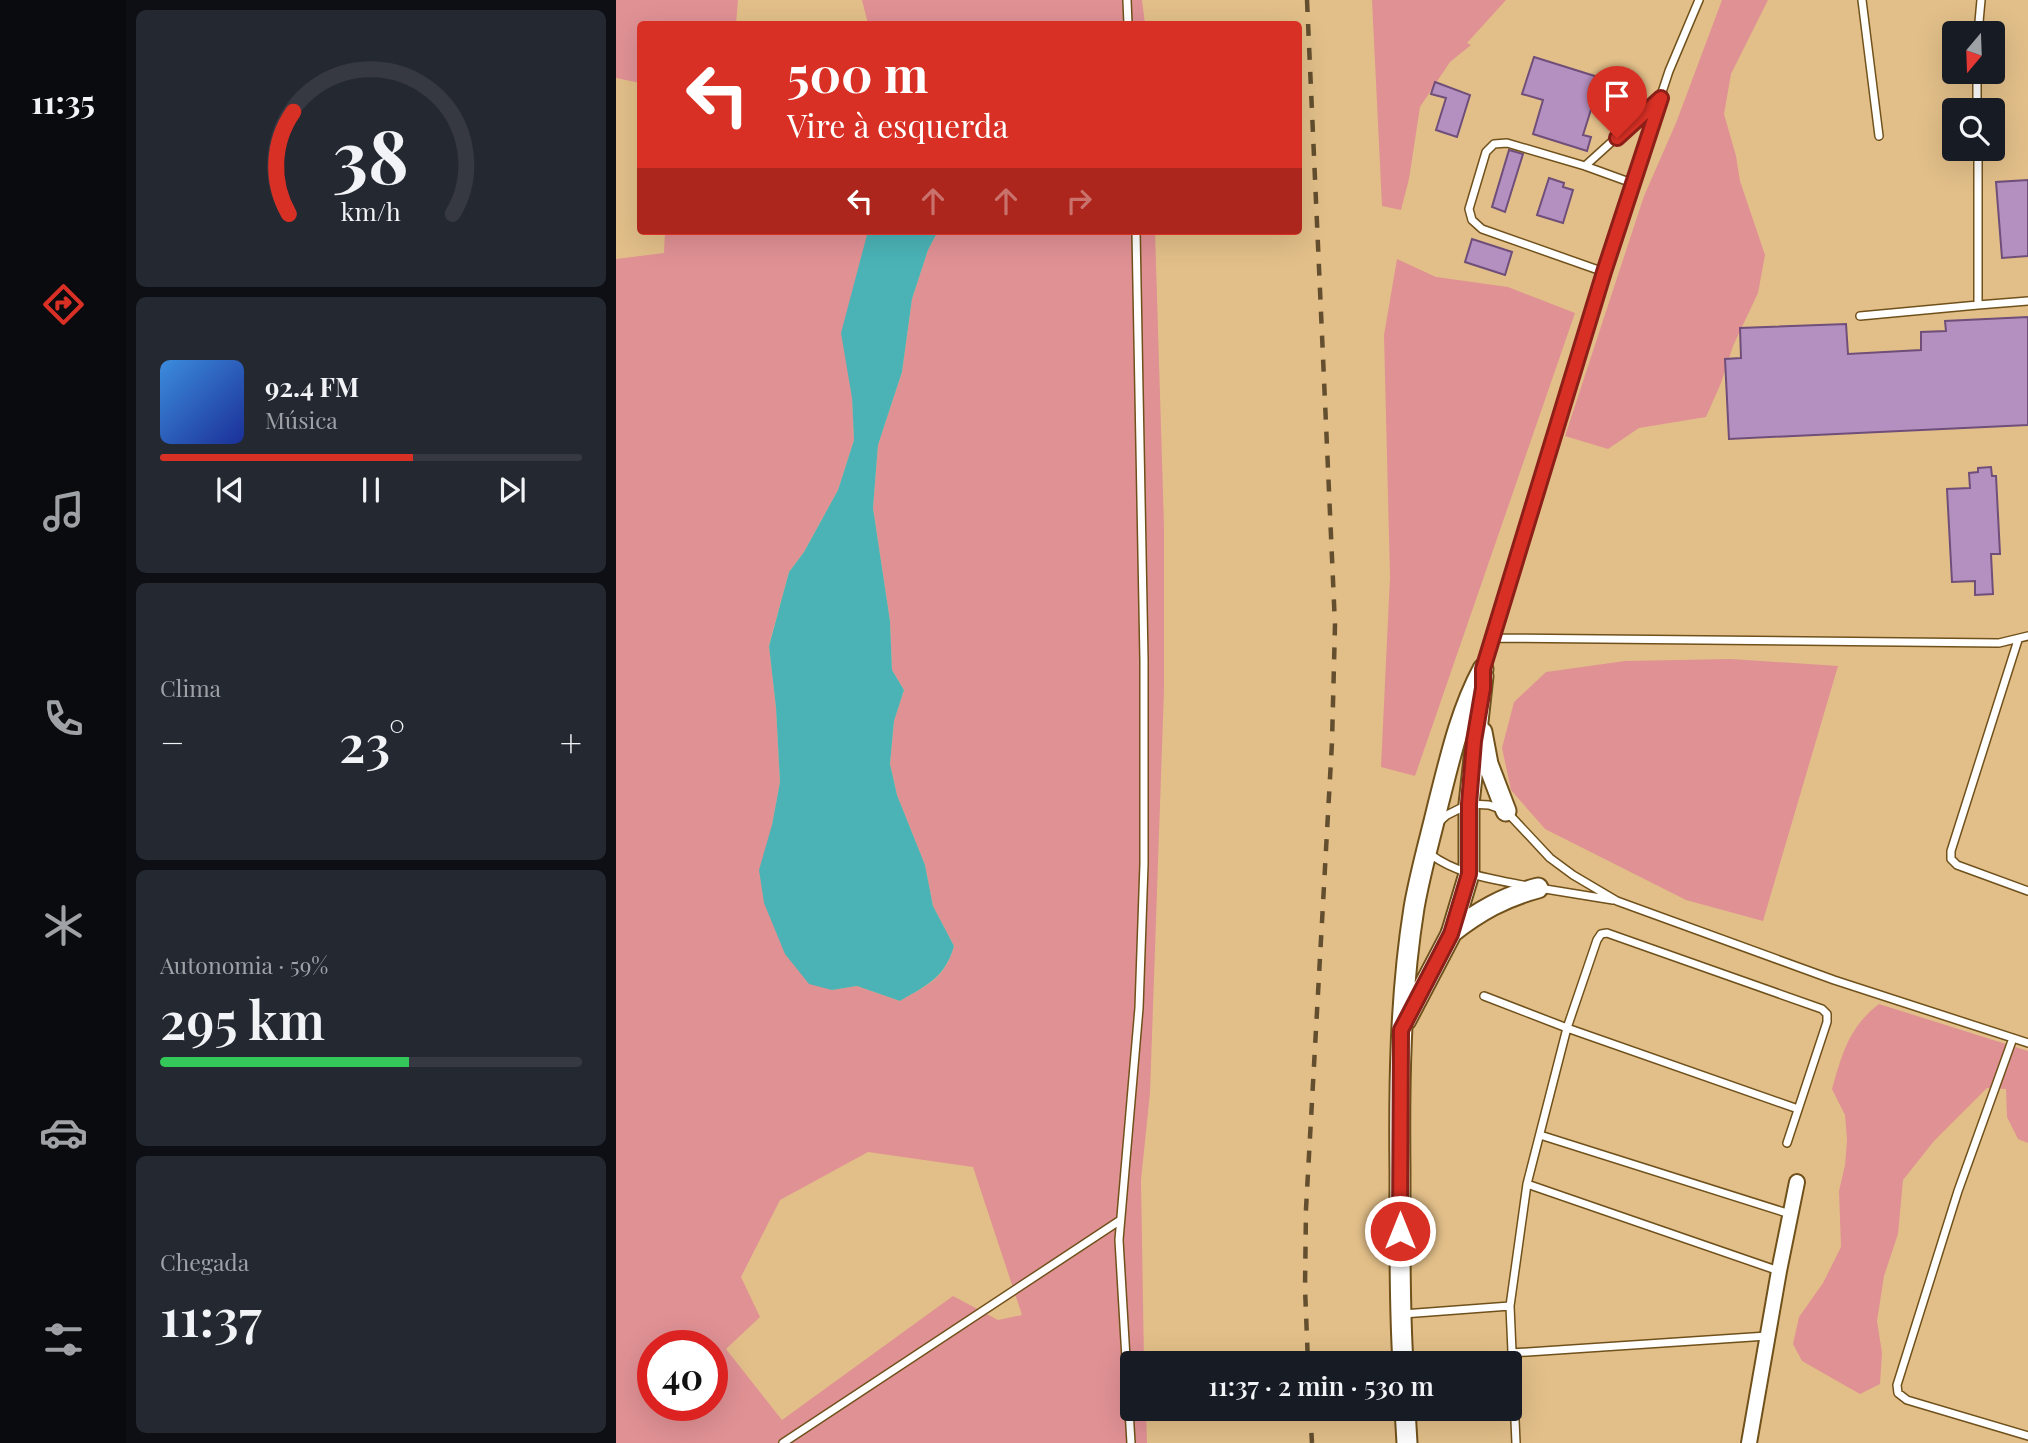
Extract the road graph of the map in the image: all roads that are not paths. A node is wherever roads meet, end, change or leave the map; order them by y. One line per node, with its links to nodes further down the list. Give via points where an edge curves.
1 (1127, 0): 5 (lane)
2 (1699, 0): 7 (lane)
3 (1862, 0): 8 (lane)
4 (1981, 0): 6 (lane)
5 (1128, 21)
6 (1979, 21)
7 (1661, 98): 10 (lane); 11 (lane)
8 (1879, 136)
9 (1978, 161): 15 (lane)
10 (1585, 166): 11 (lane); 13 (lane, via 1507,143 1494,144 1486,152 1469,209 1482,229)
11 (1632, 183): 13 (lane)
12 (1136, 235): 42 (lane, via 1144,884 1136,1049)
13 (1604, 272): 18 (lane)
14 (2028, 301): 15 (lane)
15 (1978, 305): 16 (lane)
16 (1860, 316)
17 (2028, 636): 19 (lane)
18 (1492, 638): 19 (lane); 20 (lane)
19 (2018, 640): 28 (lane, via 1951,859)
20 (1483, 669): 21 (street); 24 (street, via 1462,715)
21 (1480, 707): 22 (street); 23 (street, via 1488,764)
22 (1469, 804): 23 (lane); 24 (lane); 26 (street)
23 (1506, 811): 29 (lane, via 1550,858)
24 (1433, 827): 25 (street)
25 (1425, 850): 26 (lane); 33 (street, via 1409,941)
26 (1469, 874): 27 (lane); 30 (street)
27 (1538, 888): 29 (lane); 30 (street, via 1495,903)
28 (2028, 891)
29 (1617, 901): 34 (lane, via 1834,980)
30 (1451, 934): 33 (street)
31 (1484, 996): 32 (lane)
32 (1567, 1028): 36 (lane); 36 (lane, via 1601,934 1636,943 1827,1014); 37 (lane)
33 (1401, 1030): 45 (street)
34 (2013, 1038): 35 (lane); 52 (lane, via 1958,1191 1897,1385 1898,1393 1907,1400)
35 (2028, 1043)
36 (1798, 1109): 38 (lane)
37 (1540, 1135): 40 (lane); 41 (lane)
38 (1787, 1143)
39 (1797, 1182): 41 (street)
40 (1527, 1184): 43 (lane); 44 (lane)
41 (1791, 1214): 43 (street)
42 (1119, 1220): 53 (lane); 54 (lane)
43 (1779, 1271): 46 (street)
44 (1510, 1306): 45 (lane); 48 (lane)
45 (1400, 1315): 47 (street)
46 (1767, 1336): 49 (lane); 57 (street)
47 (1402, 1351)
48 (1511, 1351)
49 (1522, 1352)
50 (1406, 1421): 55 (street)
51 (1515, 1421): 56 (lane)
52 (2028, 1436)
53 (783, 1443)
54 (1130, 1443)
55 (1407, 1443)
56 (1516, 1443)
57 (1749, 1443)

